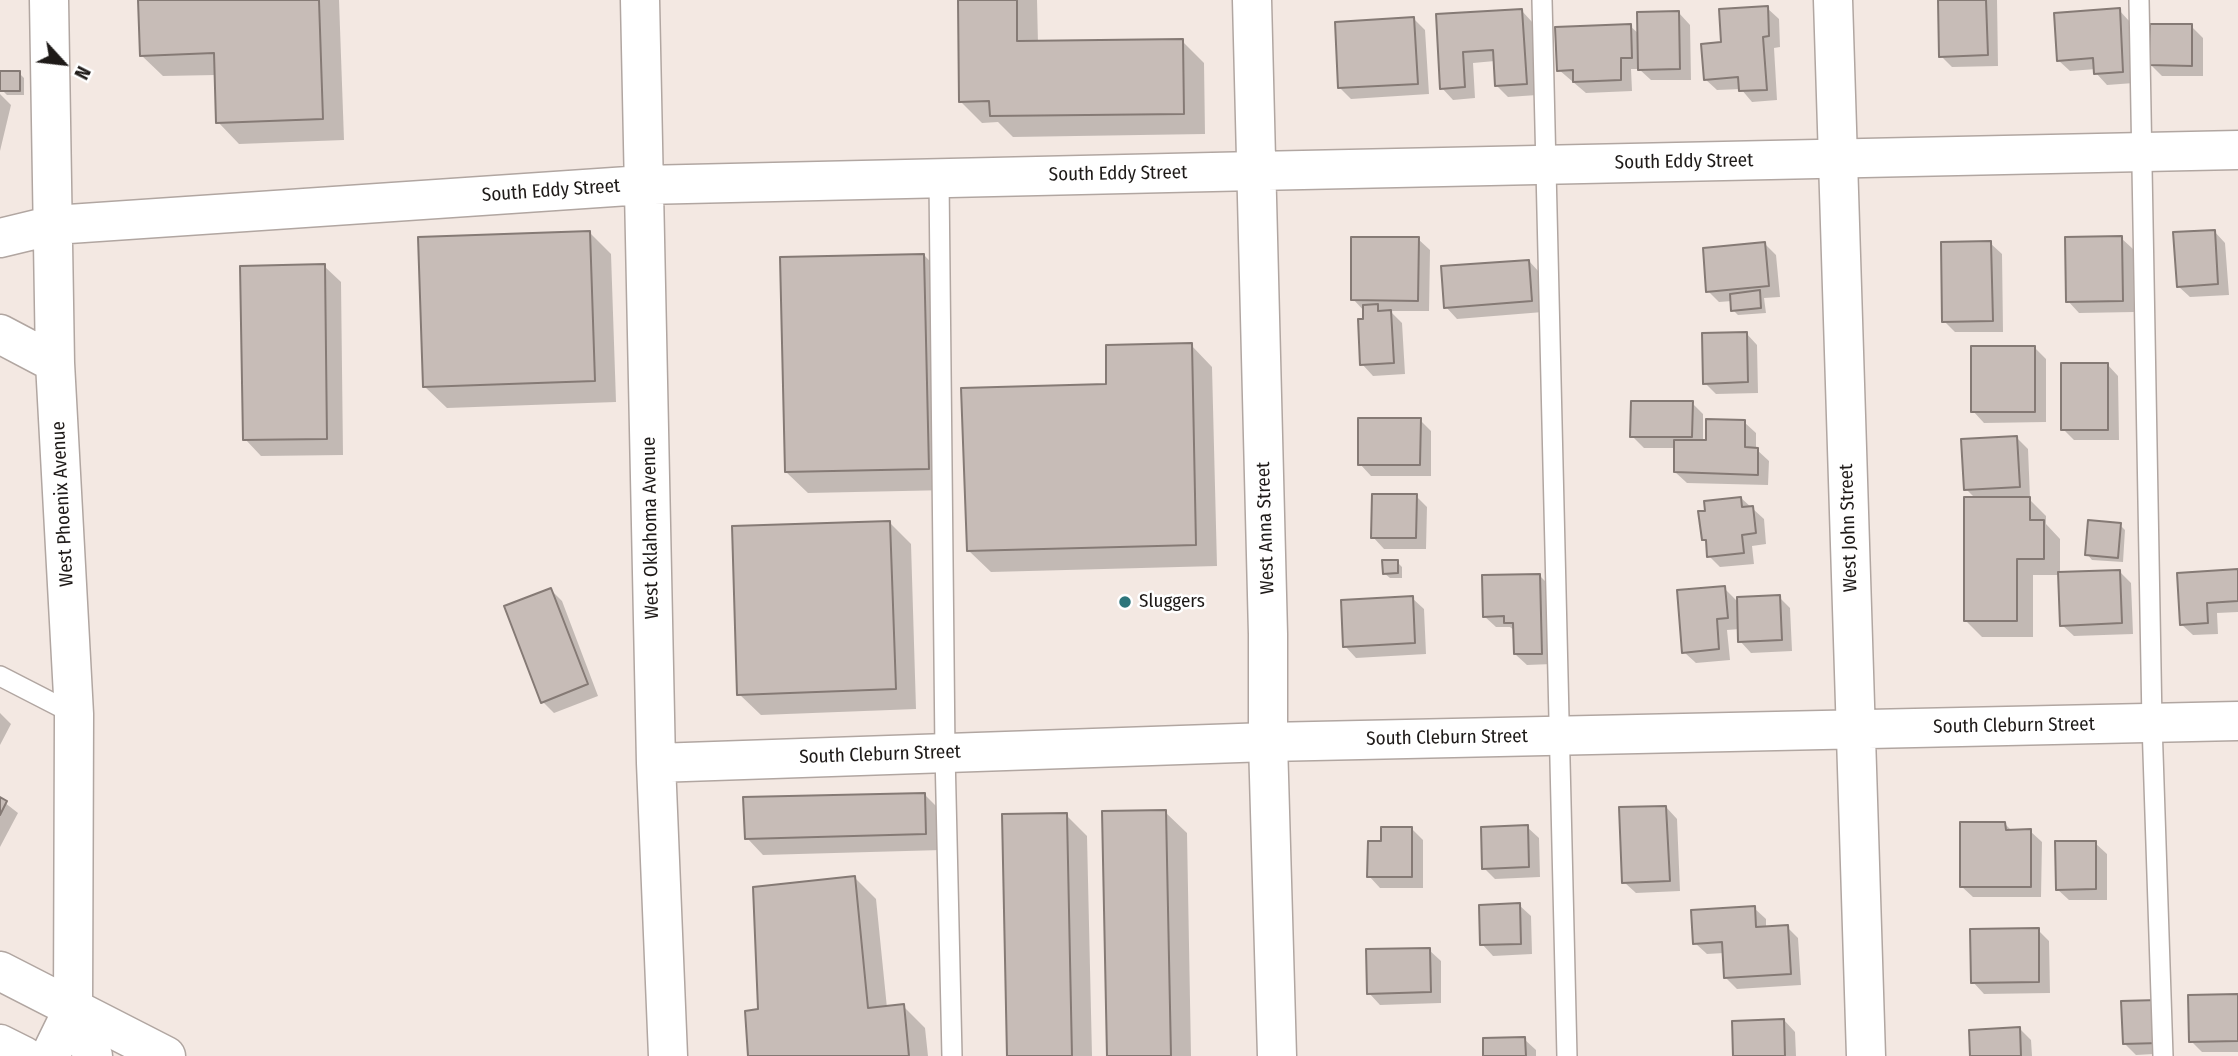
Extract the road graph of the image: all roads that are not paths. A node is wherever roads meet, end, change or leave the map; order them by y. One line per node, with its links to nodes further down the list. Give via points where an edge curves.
1 (50, 0): 14 (street, West Phoenix Avenue)
2 (640, 0): 13 (street, West Oklahoma Avenue)
3 (1252, 0): 11 (street, West Anna Street)
4 (1542, 0): 10 (lane)
5 (1833, 0): 9 (street, West John Street)
6 (2139, 0): 8 (lane)
7 (2238, 150): 8 (street, South Eddy Street)
8 (2142, 152): 9 (street, South Eddy Street); 21 (lane)
9 (1838, 158): 10 (street, South Eddy Street); 22 (street, West John Street)
10 (1546, 164): 11 (street, South Eddy Street); 23 (lane)
11 (1256, 170): 12 (street, South Eddy Street); 24 (street, West Anna Street)
12 (939, 178): 13 (street, South Eddy Street); 25 (lane)
13 (643, 185): 14 (street, South Eddy Street); 26 (street, West Oklahoma Avenue)
14 (54, 225): 15 (street, South Eddy Street); 17 (street, West Phoenix Avenue)
15 (0, 238)
16 (0, 334): 17 (street)
17 (55, 363): 19 (street, West Phoenix Avenue)
18 (0, 676): 19 (lane)
19 (75, 714): 28 (street, West Phoenix Avenue)
20 (2238, 721): 21 (street, South Cleburn Street)
21 (2152, 723): 22 (street, South Cleburn Street); 39 (lane)
22 (1856, 729): 23 (street, South Cleburn Street); 38 (street, West John Street)
23 (1559, 736): 24 (street, South Cleburn Street); 37 (lane)
24 (1268, 742): 25 (street, South Cleburn Street); 36 (street, West Anna Street)
25 (944, 753): 26 (street, South Cleburn Street); 35 (lane)
26 (656, 763): 34 (street, West Oklahoma Avenue)
27 (0, 971): 28 (street)
28 (73, 1009): 31 (street, West Phoenix Avenue); 32 (street, West Phoenix Avenue); 33 (street)
29 (0, 1044): 30 (street)
30 (24, 1056)
31 (50, 1056)
32 (93, 1056)
33 (166, 1056)
34 (668, 1056)
35 (951, 1056)
36 (1277, 1056)
37 (1567, 1056)
38 (1866, 1056)
39 (2163, 1056)

